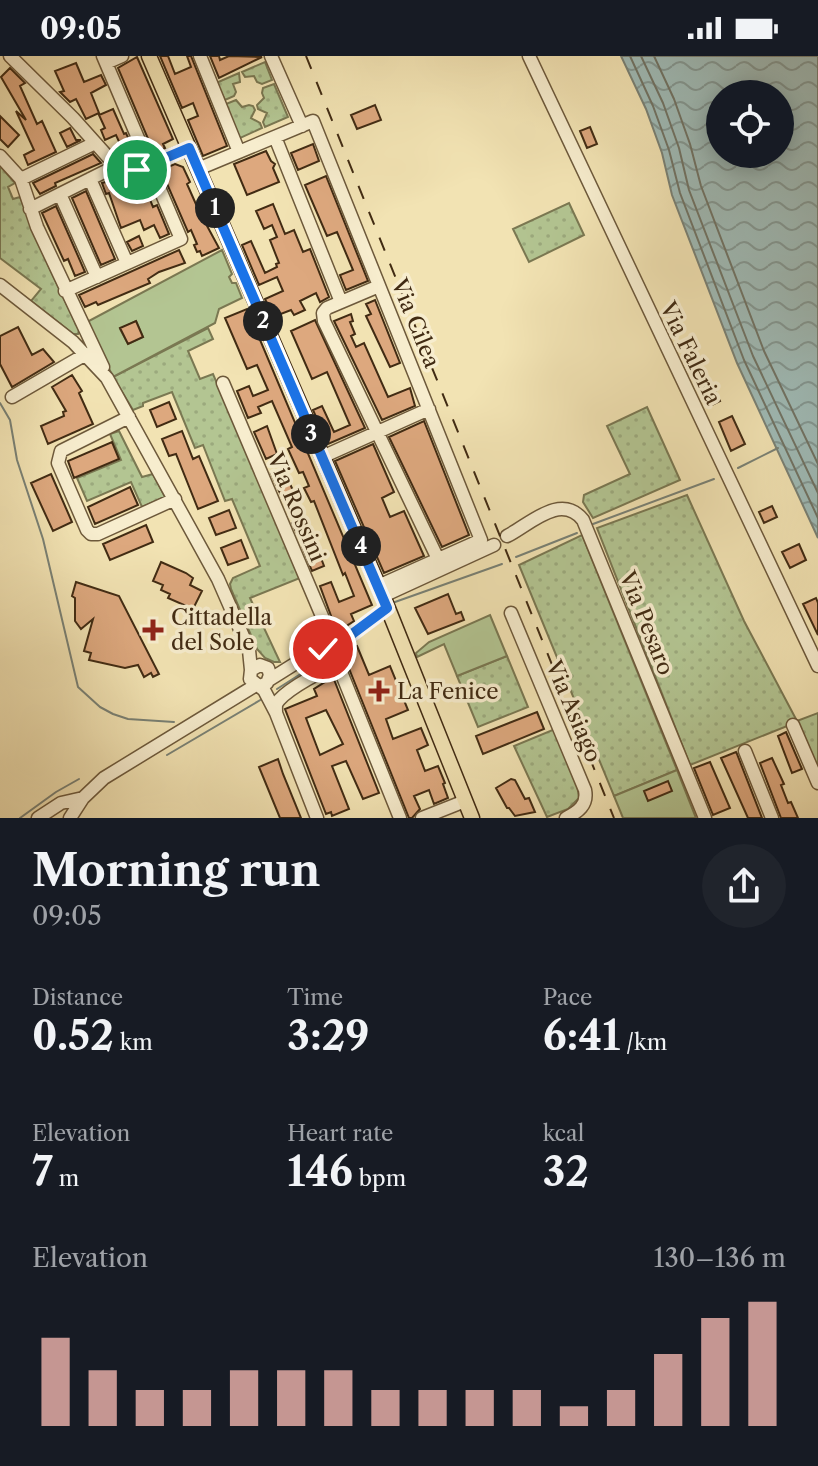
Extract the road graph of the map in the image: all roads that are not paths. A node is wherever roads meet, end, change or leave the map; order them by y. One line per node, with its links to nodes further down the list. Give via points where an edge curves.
1 (8, 56): 8 (street); 11 (street)
2 (122, 56): 7 (street)
3 (149, 56): 12 (main road)
4 (200, 56): 13 (street)
5 (271, 56): 9 (street, Via Cilea)
6 (529, 56): 43 (street, Via Faleria)
7 (105, 60): 15 (street)
8 (0, 63)
9 (308, 123): 10 (street); 25 (street, Via Cilea)
10 (275, 137): 13 (street); 27 (street)
11 (95, 143): 16 (street); 18 (street)
12 (189, 148): 15 (street); 17 (main road)
13 (239, 152): 17 (street)
14 (0, 156): 18 (street)
15 (149, 165): 16 (street, via 130,170); 22 (street, via 181,239)
16 (116, 166): 19 (street)
17 (198, 169): 34 (main road)
18 (21, 179): 21 (street)
19 (90, 179): 20 (street); 22 (street)
20 (60, 194): 21 (street); 23 (street)
21 (30, 209): 26 (street)
22 (127, 263): 23 (street)
23 (97, 277): 26 (street)
24 (0, 285): 28 (street, via 73,342)
25 (379, 286): 27 (street); 31 (street, Via Cilea)
26 (65, 291): 28 (street)
27 (341, 302): 33 (street, via 327,308 324,321)
28 (87, 342): 30 (street); 32 (street)
29 (223, 383): 42 (street, Via Rossini, via 327,628)
30 (12, 397)
31 (429, 409): 33 (street); 37 (street, Via Cilea)
32 (129, 417): 35 (street); 35 (street, via 58,456 87,530 98,534)
33 (378, 433): 34 (street); 38 (street)
34 (322, 457): 39 (main road)
35 (175, 499): 45 (street, via 218,579)
36 (508, 536): 61 (street, Via Pesaro, via 557,509 573,511 583,520)
37 (490, 544): 38 (street); 39 (street)
38 (438, 559): 39 (street)
39 (383, 596): 41 (street); 52 (main road)
40 (511, 613): 60 (street, Via Asiago, via 585,790 583,806)
41 (344, 640): 42 (street); 44 (street, via 336,657)
42 (330, 647): 45 (street)
43 (818, 666)
44 (338, 667): 46 (street); 57 (street)
45 (260, 676): 46 (street); 47 (street); 51 (street, via 113,772)
46 (281, 699): 47 (street)
47 (276, 713): 56 (street)
48 (793, 725): 50 (street)
49 (745, 751): 62 (street)
50 (818, 783)
51 (83, 798): 53 (street); 54 (street)
52 (465, 801): 58 (street); 59 (main road)
53 (50, 809): 54 (street); 55 (street)
54 (70, 816)
55 (38, 818)
56 (317, 818)
57 (400, 818)
58 (422, 818)
59 (472, 818)
60 (566, 818)
61 (705, 818)
62 (772, 818)

